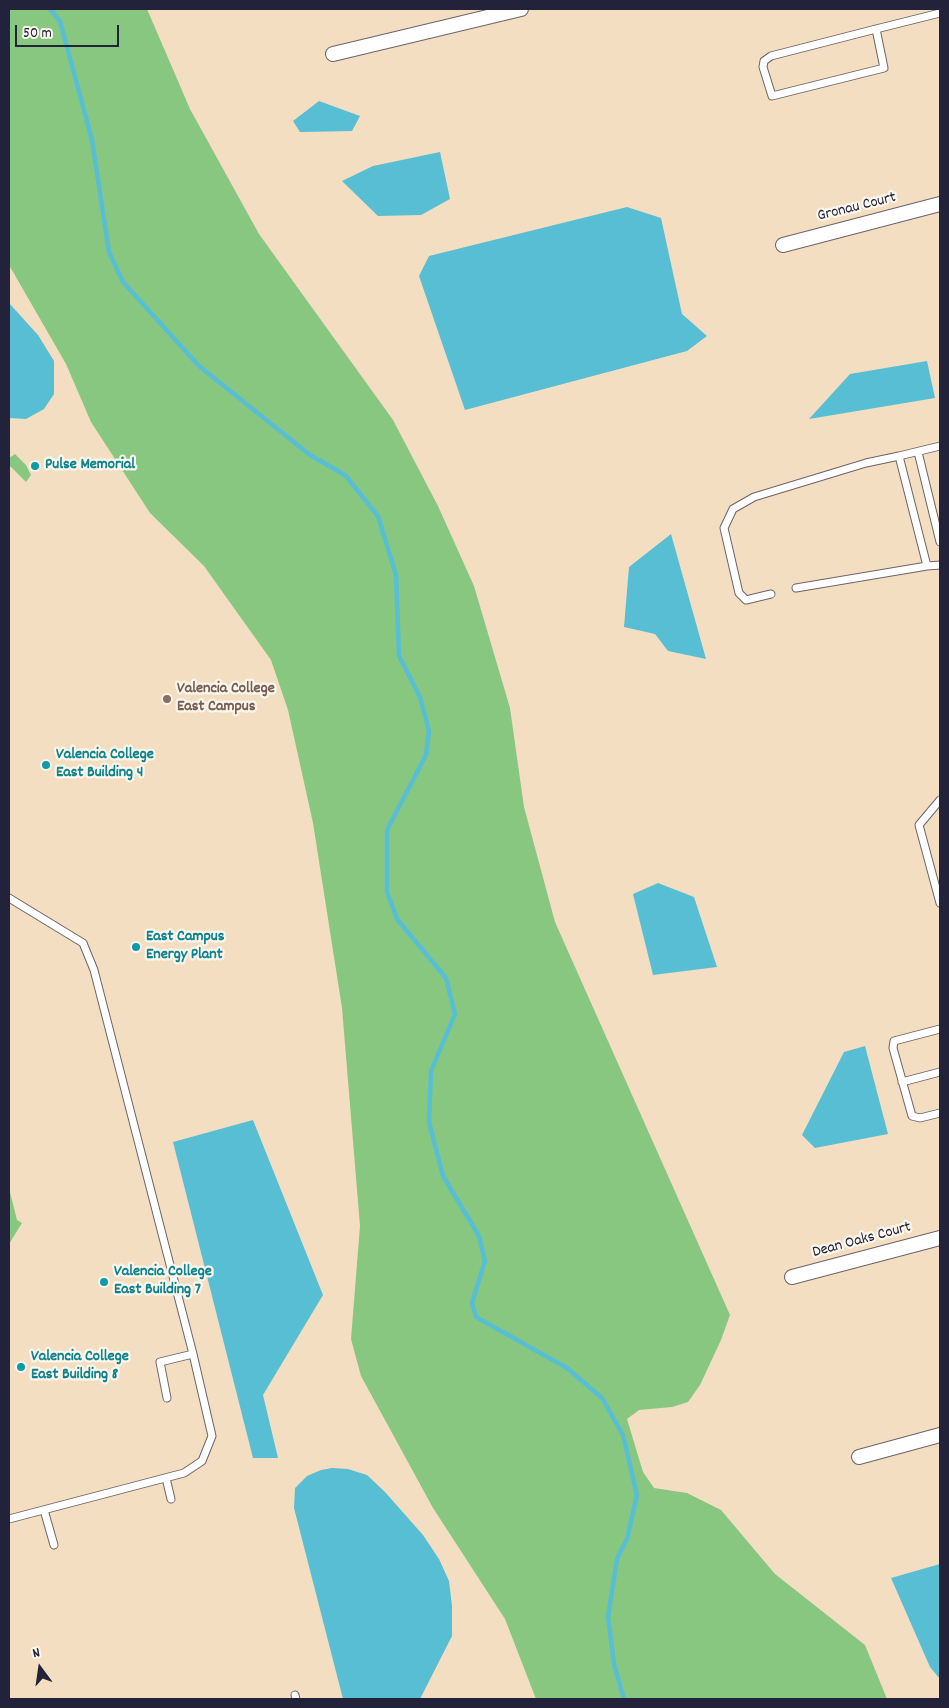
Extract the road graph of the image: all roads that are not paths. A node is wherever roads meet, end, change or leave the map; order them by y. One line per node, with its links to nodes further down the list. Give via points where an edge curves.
1 (521, 9): 4 (street)
2 (940, 13): 3 (lane)
3 (876, 29): 3 (lane, via 764,60 772,96 884,68)
4 (333, 54)
5 (940, 204): 6 (street, Gronau Court)
6 (783, 245)
7 (940, 446): 8 (lane)
8 (918, 452): 9 (lane); 10 (lane)
9 (899, 456): 12 (lane); 14 (lane, via 754,497 732,509 724,528 739,592 746,600)
10 (940, 542)
11 (940, 565): 12 (lane)
12 (927, 566): 13 (lane)
13 (796, 588)
14 (771, 594)
15 (940, 800): 17 (lane, via 919,825)
16 (9, 898): 24 (lane, via 83,943 94,970)
17 (940, 903)
18 (940, 1029): 20 (lane, via 894,1041)
19 (940, 1072): 20 (lane)
20 (902, 1082): 21 (lane, via 912,1116 920,1118)
21 (940, 1113)
22 (940, 1238): 23 (street, Dean Oaks Court)
23 (792, 1278)
24 (193, 1354): 25 (lane, via 160,1362); 28 (lane, via 212,1436 202,1461 184,1473)
25 (167, 1398)
26 (940, 1435): 27 (street)
27 (858, 1457)
28 (166, 1478): 29 (lane); 30 (lane)
29 (172, 1499)
30 (44, 1510): 31 (lane); 32 (lane)
31 (9, 1519)
32 (54, 1546)

